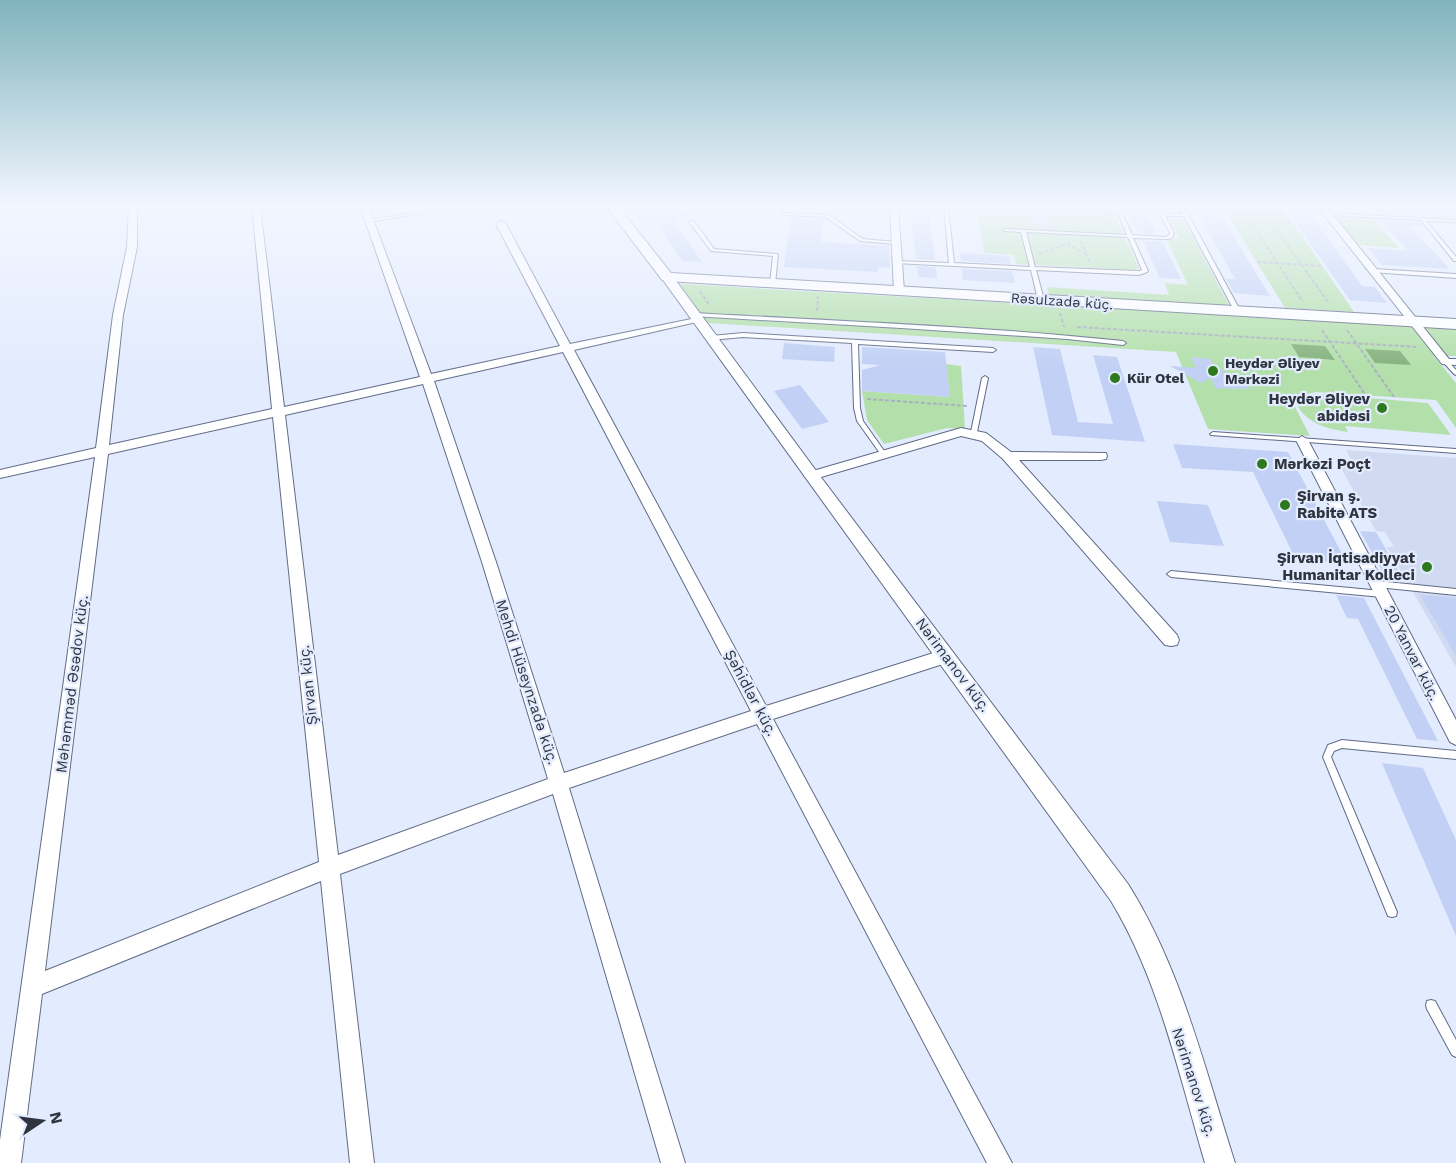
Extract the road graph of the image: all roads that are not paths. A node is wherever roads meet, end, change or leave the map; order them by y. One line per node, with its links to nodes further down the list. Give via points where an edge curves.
1 (129, 260): 39 (street, Məhəmməd Əsədov küç., via 118,313)
2 (261, 260): 34 (street, Şirvan küç.)
3 (384, 260): 33 (street, Mehdi Hüseynzadə küç.)
4 (521, 260): 28 (street, Şəhidlər küç.)
5 (655, 260): 16 (main road, Nərimanov küç.)
6 (775, 260): 18 (lane)
7 (952, 260): 13 (lane)
8 (1031, 260): 14 (lane)
9 (1141, 260): 14 (lane, via 1145,271 1139,273)
10 (1210, 260): 21 (lane)
11 (1365, 260): 15 (street)
12 (897, 262): 13 (lane); 19 (street)
13 (952, 265): 14 (lane)
14 (1034, 269): 20 (lane)
15 (1373, 271): 17 (lane); 23 (street)
16 (667, 276): 18 (main road, Rəsulzadə küç.); 22 (street, Nərimanov küç.)
17 (1456, 276)
18 (773, 283): 19 (main road, Rəsulzadə küç.)
19 (899, 291): 20 (main road, Rəsulzadə küç.)
20 (1041, 300): 21 (main road, Rəsulzadə küç.)
21 (1238, 312): 23 (main road, Rəsulzadə küç.)
22 (695, 317): 25 (street, Nərimanov küç.); 27 (lane, via 902,326); 28 (street)
23 (1414, 322): 24 (main road, Rəsulzadə küç.); 30 (street)
24 (1456, 324)
25 (711, 338): 26 (lane, via 743,335); 44 (street, Nərimanov küç.)
26 (855, 341): 29 (lane); 40 (lane, via 860,421)
27 (1123, 343)
28 (568, 348): 33 (street); 50 (street, Şəhidlər küç.)
29 (993, 350)
30 (1451, 362): 31 (lane)
31 (1456, 373)
32 (985, 378): 35 (lane)
33 (428, 380): 34 (street); 54 (street, Mehdi Hüseynzadə küç.)
34 (277, 414): 39 (street); 55 (street, Şirvan küç.)
35 (974, 432): 40 (street, via 961,432); 41 (street, via 986,436)
36 (1213, 434): 37 (lane)
37 (1302, 440): 38 (lane); 46 (street, 20 Yanvar küç.)
38 (1456, 451)
39 (102, 452): 43 (street); 57 (street, Məhəmməd Əsədov küç.)
40 (884, 455): 44 (street)
41 (1008, 456): 42 (street); 48 (street)
42 (1101, 456)
43 (0, 474)
44 (811, 476): 49 (street, Nərimanov küç.)
45 (1171, 574): 46 (lane)
46 (1379, 589): 47 (lane); 51 (street, 20 Yanvar küç.)
47 (1456, 592)
48 (1171, 640)
49 (946, 656): 50 (street); 64 (street, Nərimanov küç., via 1129,908 1172,1010)
50 (762, 714): 54 (street); 63 (street, Şəhidlər küç.)
51 (1452, 721): 52 (street, 20 Yanvar küç.)
52 (1456, 737)
53 (1456, 755): 56 (lane, via 1342,744 1331,748 1327,757)
54 (559, 784): 55 (street); 62 (street, Mehdi Hüseynzadə küç.)
55 (328, 868): 57 (street); 61 (street, Şirvan küç.)
56 (1392, 912)
57 (32, 987): 60 (street, Məhəmməd Əsədov küç.)
58 (1431, 1005): 59 (lane)
59 (1456, 1051)
60 (9, 1163)
61 (362, 1163)
62 (673, 1163)
63 (1000, 1163)
64 (1220, 1163)

